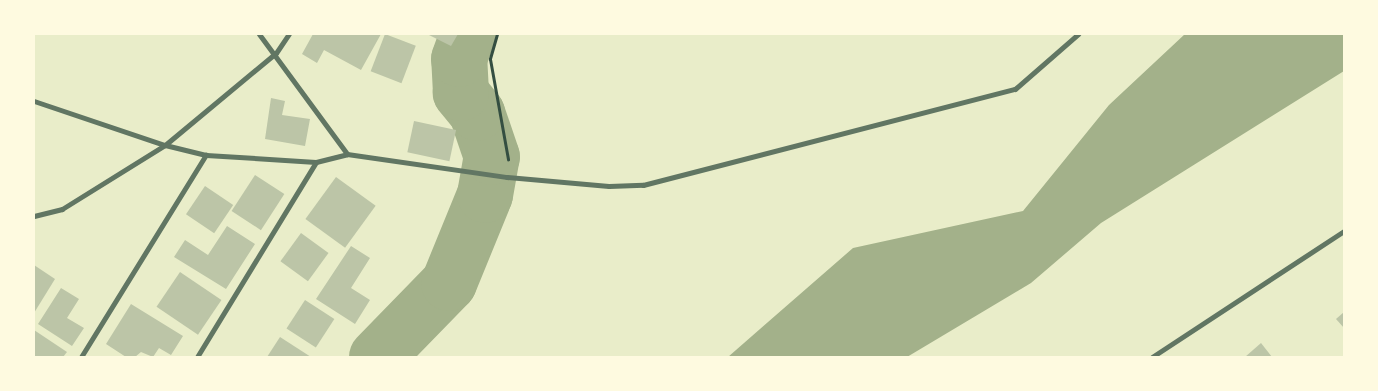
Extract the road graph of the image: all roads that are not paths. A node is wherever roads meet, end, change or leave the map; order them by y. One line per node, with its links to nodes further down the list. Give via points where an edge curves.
1 (259, 34): 4 (street)
2 (289, 34): 4 (street)
3 (1078, 34): 7 (street, via 1015,89 653,183 609,186 507,177)
4 (276, 53): 6 (street); 7 (street)
5 (34, 101): 6 (street)
6 (165, 145): 8 (street); 10 (street, via 62,209)
7 (347, 154): 9 (street)
8 (206, 155): 9 (street); 12 (street)
9 (316, 162): 13 (street)
10 (34, 216)
11 (1344, 231): 14 (street)
12 (81, 357)
13 (197, 357)
14 (1152, 357)

